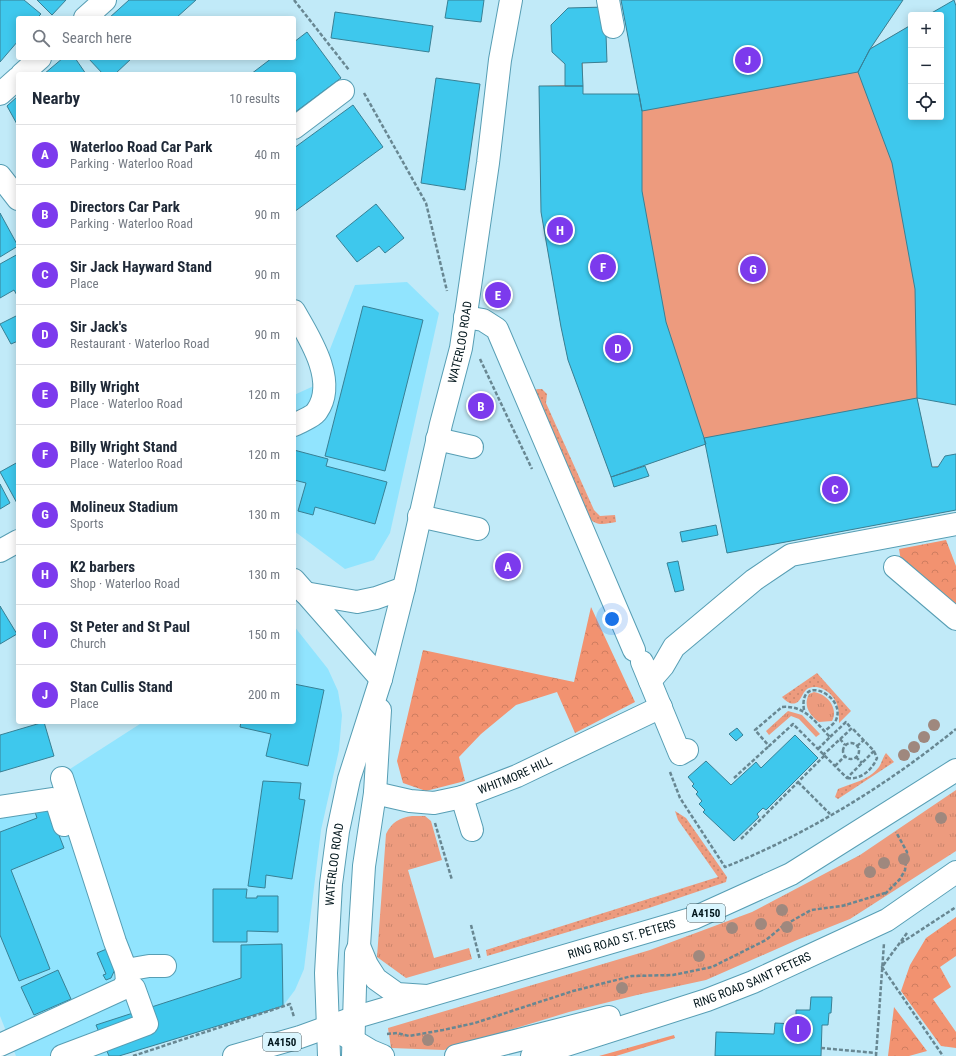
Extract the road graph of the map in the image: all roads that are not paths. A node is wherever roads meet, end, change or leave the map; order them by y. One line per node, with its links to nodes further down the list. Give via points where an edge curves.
1 (105, 0): 4 (main road)
2 (511, 0): 15 (main road, WATERLOO ROAD, via 500,60 488,163)
3 (608, 0): 5 (main road)
4 (87, 16)
5 (613, 27)
6 (38, 60): 7 (main road)
7 (24, 72)
8 (16, 80): 10 (main road)
9 (343, 91): 11 (main road)
10 (0, 94)
11 (296, 126)
12 (0, 176): 13 (main road)
13 (16, 196)
14 (296, 314): 16 (main road, via 315,348 324,394 317,412)
15 (465, 316): 17 (main road, WATERLOO ROAD, via 457,365); 28 (main road, via 483,320 497,329)
16 (296, 424)
17 (437, 439): 18 (main road); 19 (main road, WATERLOO ROAD)
18 (472, 447)
19 (419, 516): 21 (main road); 26 (main road, WATERLOO ROAD)
20 (956, 524): 28 (main road, via 791,555 754,580 674,647 663,666)
21 (478, 529)
22 (16, 542): 23 (main road)
23 (0, 551)
24 (895, 567): 27 (main road)
25 (299, 587): 26 (main road, via 357,602); 29 (main road)
26 (404, 588): 29 (main road, WATERLOO ROAD)
27 (956, 619)
28 (642, 664): 30 (main road)
29 (381, 679): 34 (main road, WATERLOO ROAD); 46 (main road, WATERLOO ROAD, via 349,779 338,831 331,884 326,973)
30 (654, 710): 31 (main road, via 680,754); 35 (main road, WHITMORE HILL, via 517,776)
31 (688, 750)
32 (956, 770): 43 (main road, RING ROAD ST. PETERS / A4150, via 791,874 694,918)
33 (62, 778): 42 (main road)
34 (375, 793): 35 (main road, WHITMORE HILL, via 410,801 430,802); 40 (main road, WATERLOO ROAD, via 364,866)
35 (462, 797): 37 (main road)
36 (0, 807): 39 (main road, via 52,799 57,802)
37 (472, 830)
38 (956, 872): 44 (main road, RING ROAD SAINT PETERS, via 887,920 753,982)
39 (95, 921)
40 (359, 946): 43 (main road, WATERLOO ROAD, via 376,979 397,994); 45 (main road, WATERLOO ROAD, via 356,953)
41 (165, 966): 42 (main road, via 149,966)
42 (126, 976): 47 (main road, via 122,990); 52 (main road, via 134,988 147,1024)
43 (430, 996): 45 (main road, RING ROAD ST. PETERS / A4150)
44 (707, 1000): 55 (main road, via 621,1014); 56 (main road, RING ROAD SAINT PETERS)
45 (353, 1018): 46 (main road, RING ROAD ST. PETERS / A4150); 49 (main road, WATERLOO ROAD)
46 (329, 1026): 49 (main road); 53 (main road, A4150); 54 (main road, WATERLOO ROAD)
47 (0, 1045)
48 (382, 1046): 49 (main road)
49 (353, 1048)
50 (0, 1052): 51 (main road)
51 (2, 1056)
52 (62, 1056)
53 (234, 1056)
54 (329, 1056)
55 (456, 1056)
56 (532, 1056)

